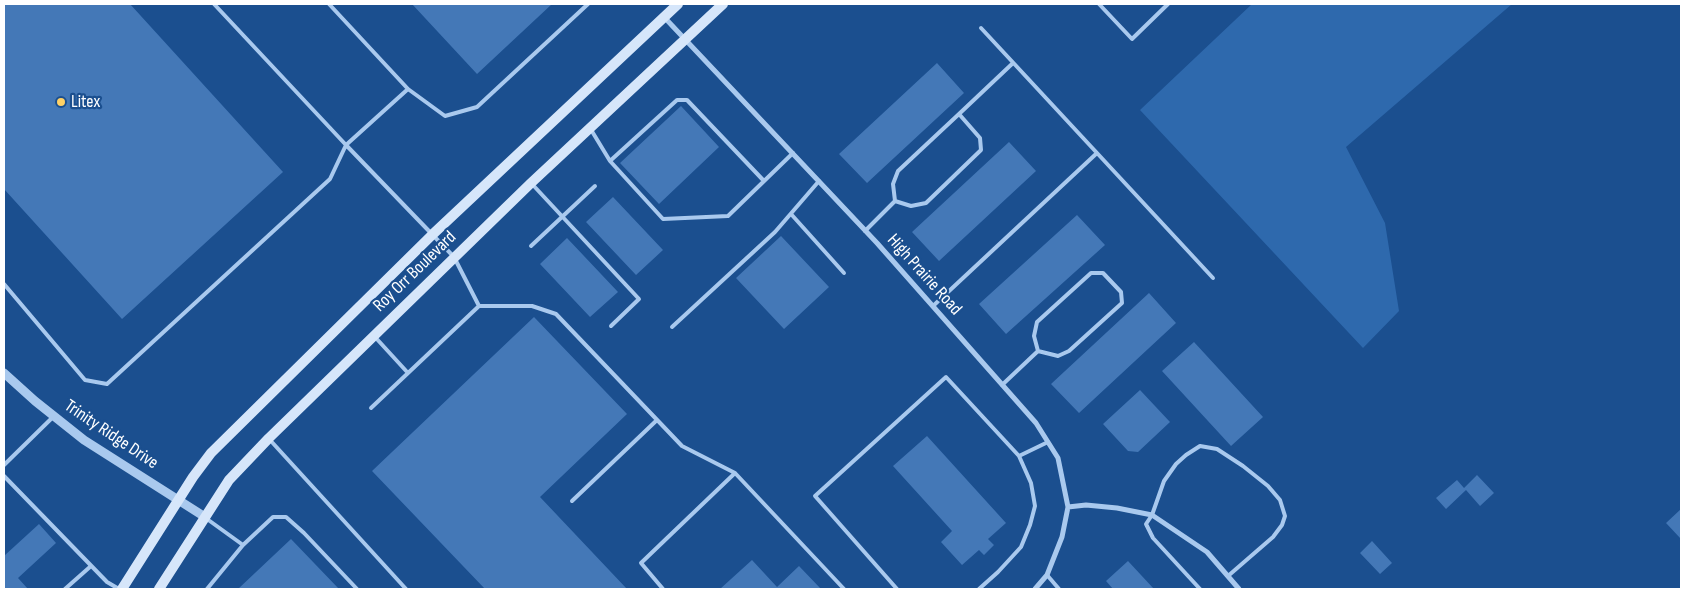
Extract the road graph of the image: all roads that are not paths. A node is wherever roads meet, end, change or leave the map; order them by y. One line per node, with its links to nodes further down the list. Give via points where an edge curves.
1 (214, 4): 15 (lane)
2 (329, 4): 12 (lane)
3 (588, 4): 12 (lane, via 477,107 445,116)
4 (678, 4): 8 (main road, Roy Orr Boulevard)
5 (723, 4): 10 (main road, Roy Orr Boulevard)
6 (1099, 4): 7 (lane, via 1132,39)
7 (1168, 4)
8 (664, 17): 10 (street, High Prairie Road); 27 (main road, Roy Orr Boulevard)
9 (980, 28): 11 (lane)
10 (685, 40): 14 (main road, Roy Orr Boulevard); 16 (street, High Prairie Road)
11 (1013, 63): 13 (lane); 17 (lane)
12 (408, 89): 15 (lane)
13 (959, 114): 23 (lane, via 898,171 893,184); 23 (lane, via 980,138 981,150 926,203 911,206)
14 (590, 128): 18 (lane); 21 (main road, Roy Orr Boulevard)
15 (346, 145): 27 (lane); 32 (lane, via 330,179 107,384 84,380)
16 (792, 153): 19 (lane); 20 (street, High Prairie Road)
17 (1097, 153): 31 (lane); 34 (lane)
18 (610, 161): 19 (lane, via 663,219 728,216); 19 (lane, via 677,100 687,100)
19 (764, 181)
20 (819, 181): 24 (lane); 26 (street, High Prairie Road)
21 (531, 183): 25 (lane); 29 (main road, Roy Orr Boulevard)
22 (595, 186): 25 (lane)
23 (895, 201): 26 (lane)
24 (791, 214): 30 (lane); 36 (lane)
25 (562, 217): 28 (lane); 35 (lane, via 639,299)
26 (865, 230): 34 (street, High Prairie Road)
27 (433, 234): 29 (lane); 51 (main road, Roy Orr Boulevard, via 211,453)
28 (531, 246)
29 (454, 257): 33 (lane); 37 (main road, Roy Orr Boulevard)
30 (844, 273)
31 (1213, 278)
32 (4, 284)
33 (478, 306): 39 (lane); 44 (lane, via 532,306 556,314)
34 (933, 306): 41 (street, High Prairie Road)
35 (611, 326)
36 (672, 327)
37 (374, 335): 39 (lane); 45 (main road, Roy Orr Boulevard)
38 (1038, 351): 38 (lane, via 1058,356 1070,351 1122,303 1121,292 1103,273 1091,273 1037,322 1034,336); 41 (lane)
39 (408, 372): 42 (lane)
40 (4, 373): 43 (street, Trinity Ridge Drive)
41 (1002, 385): 46 (street, High Prairie Road, via 1036,423)
42 (372, 408)
43 (54, 416): 48 (lane); 51 (street, Trinity Ridge Drive, via 84,440)
44 (657, 420): 49 (lane, via 682,446); 52 (lane)
45 (268, 438): 55 (main road, Roy Orr Boulevard, via 229,480); 65 (lane)
46 (1048, 442): 47 (lane); 53 (street, High Prairie Road, via 1058,458)
47 (1019, 456): 68 (lane, via 946,377 815,496); 69 (lane, via 1031,483 1035,506 1030,525 1021,547)
48 (4, 465)
49 (735, 473): 66 (lane, via 641,563); 67 (lane)
50 (4, 476): 57 (lane)
51 (179, 500): 55 (street, Trinity Ridge Drive); 61 (main road, Roy Orr Boulevard)
52 (572, 502)
53 (1068, 507): 54 (street, via 1117,508); 58 (street, High Prairie Road, via 1062,537)
54 (1152, 515): 59 (street, via 1207,552); 59 (lane, via 1164,481 1176,464 1200,446 1217,449 1268,486 1280,500 1285,516 1282,525 1273,537); 72 (lane, via 1146,524 1149,533)
55 (205, 517): 56 (lane); 62 (main road, Roy Orr Boulevard)
56 (243, 545): 63 (lane); 64 (lane, via 273,516 286,517)
57 (90, 566): 60 (lane); 61 (lane, via 106,582)
58 (1047, 575): 70 (street, High Prairie Road); 71 (lane)
59 (1228, 576): 73 (street)
60 (65, 589)
61 (120, 589)
62 (159, 589)
63 (206, 589)
64 (357, 589)
65 (406, 589)
66 (663, 589)
67 (844, 589)
68 (897, 589)
69 (979, 589)
70 (1035, 589)
71 (1059, 589)
72 (1200, 589)
73 (1240, 589)

